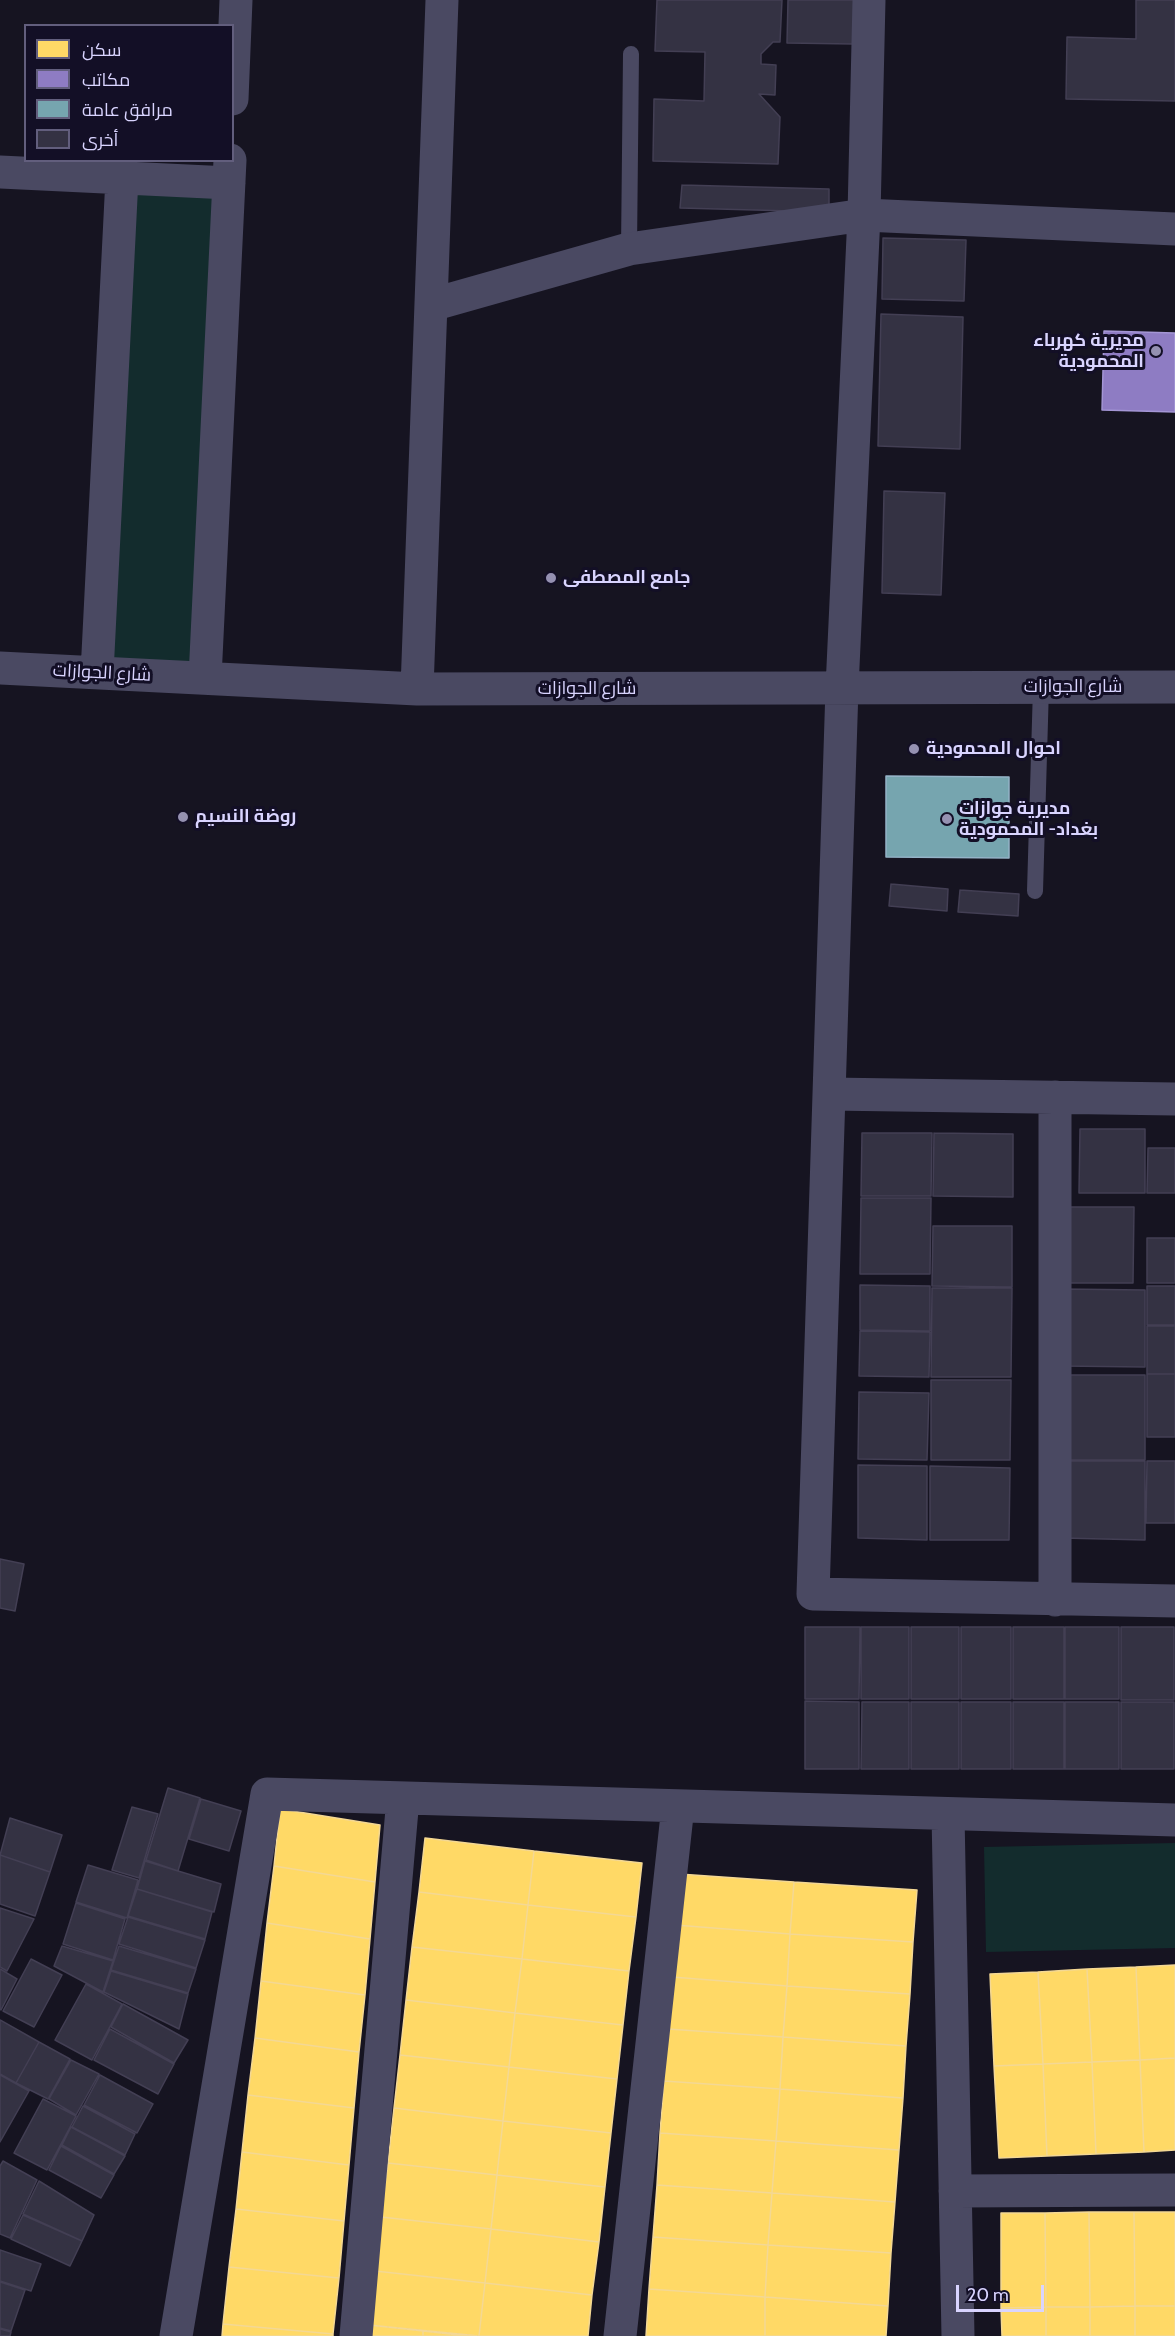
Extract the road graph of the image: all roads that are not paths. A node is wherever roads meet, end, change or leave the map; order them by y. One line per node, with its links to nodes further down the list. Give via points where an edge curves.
1 (236, 0): 4 (street)
2 (442, 0): 12 (street)
3 (869, 0): 9 (street)
4 (234, 50)
5 (631, 54): 11 (lane)
6 (0, 172): 8 (street)
7 (230, 172): 8 (street); 15 (street)
8 (122, 178): 14 (street)
9 (864, 215): 10 (street); 11 (street); 18 (street)
10 (1175, 228)
11 (629, 249): 12 (street)
12 (431, 305): 19 (street)
13 (0, 668): 14 (street, شارع الجوازات)
14 (97, 673): 15 (street, شارع الجوازات)
15 (205, 678): 19 (street, شارع الجوازات)
16 (1041, 687): 17 (street, شارع الجوازات); 18 (street, شارع الجوازات); 20 (lane)
17 (1175, 687)
18 (842, 688): 19 (street, شارع الجوازات); 21 (street)
19 (417, 689)
20 (1035, 891)
21 (829, 1094): 22 (street); 24 (street, via 813,1594)
22 (1055, 1097): 23 (street); 24 (street)
23 (1175, 1099)
24 (1055, 1600): 25 (street)
25 (1175, 1601)
26 (403, 1798): 27 (street); 32 (street, via 267,1794); 33 (street)
27 (678, 1806): 28 (street); 34 (street)
28 (948, 1814): 29 (street); 31 (street)
29 (1175, 1821)
30 (1175, 2190): 31 (street)
31 (955, 2191): 35 (street)
32 (176, 2336)
33 (356, 2336)
34 (620, 2336)
35 (958, 2336)

